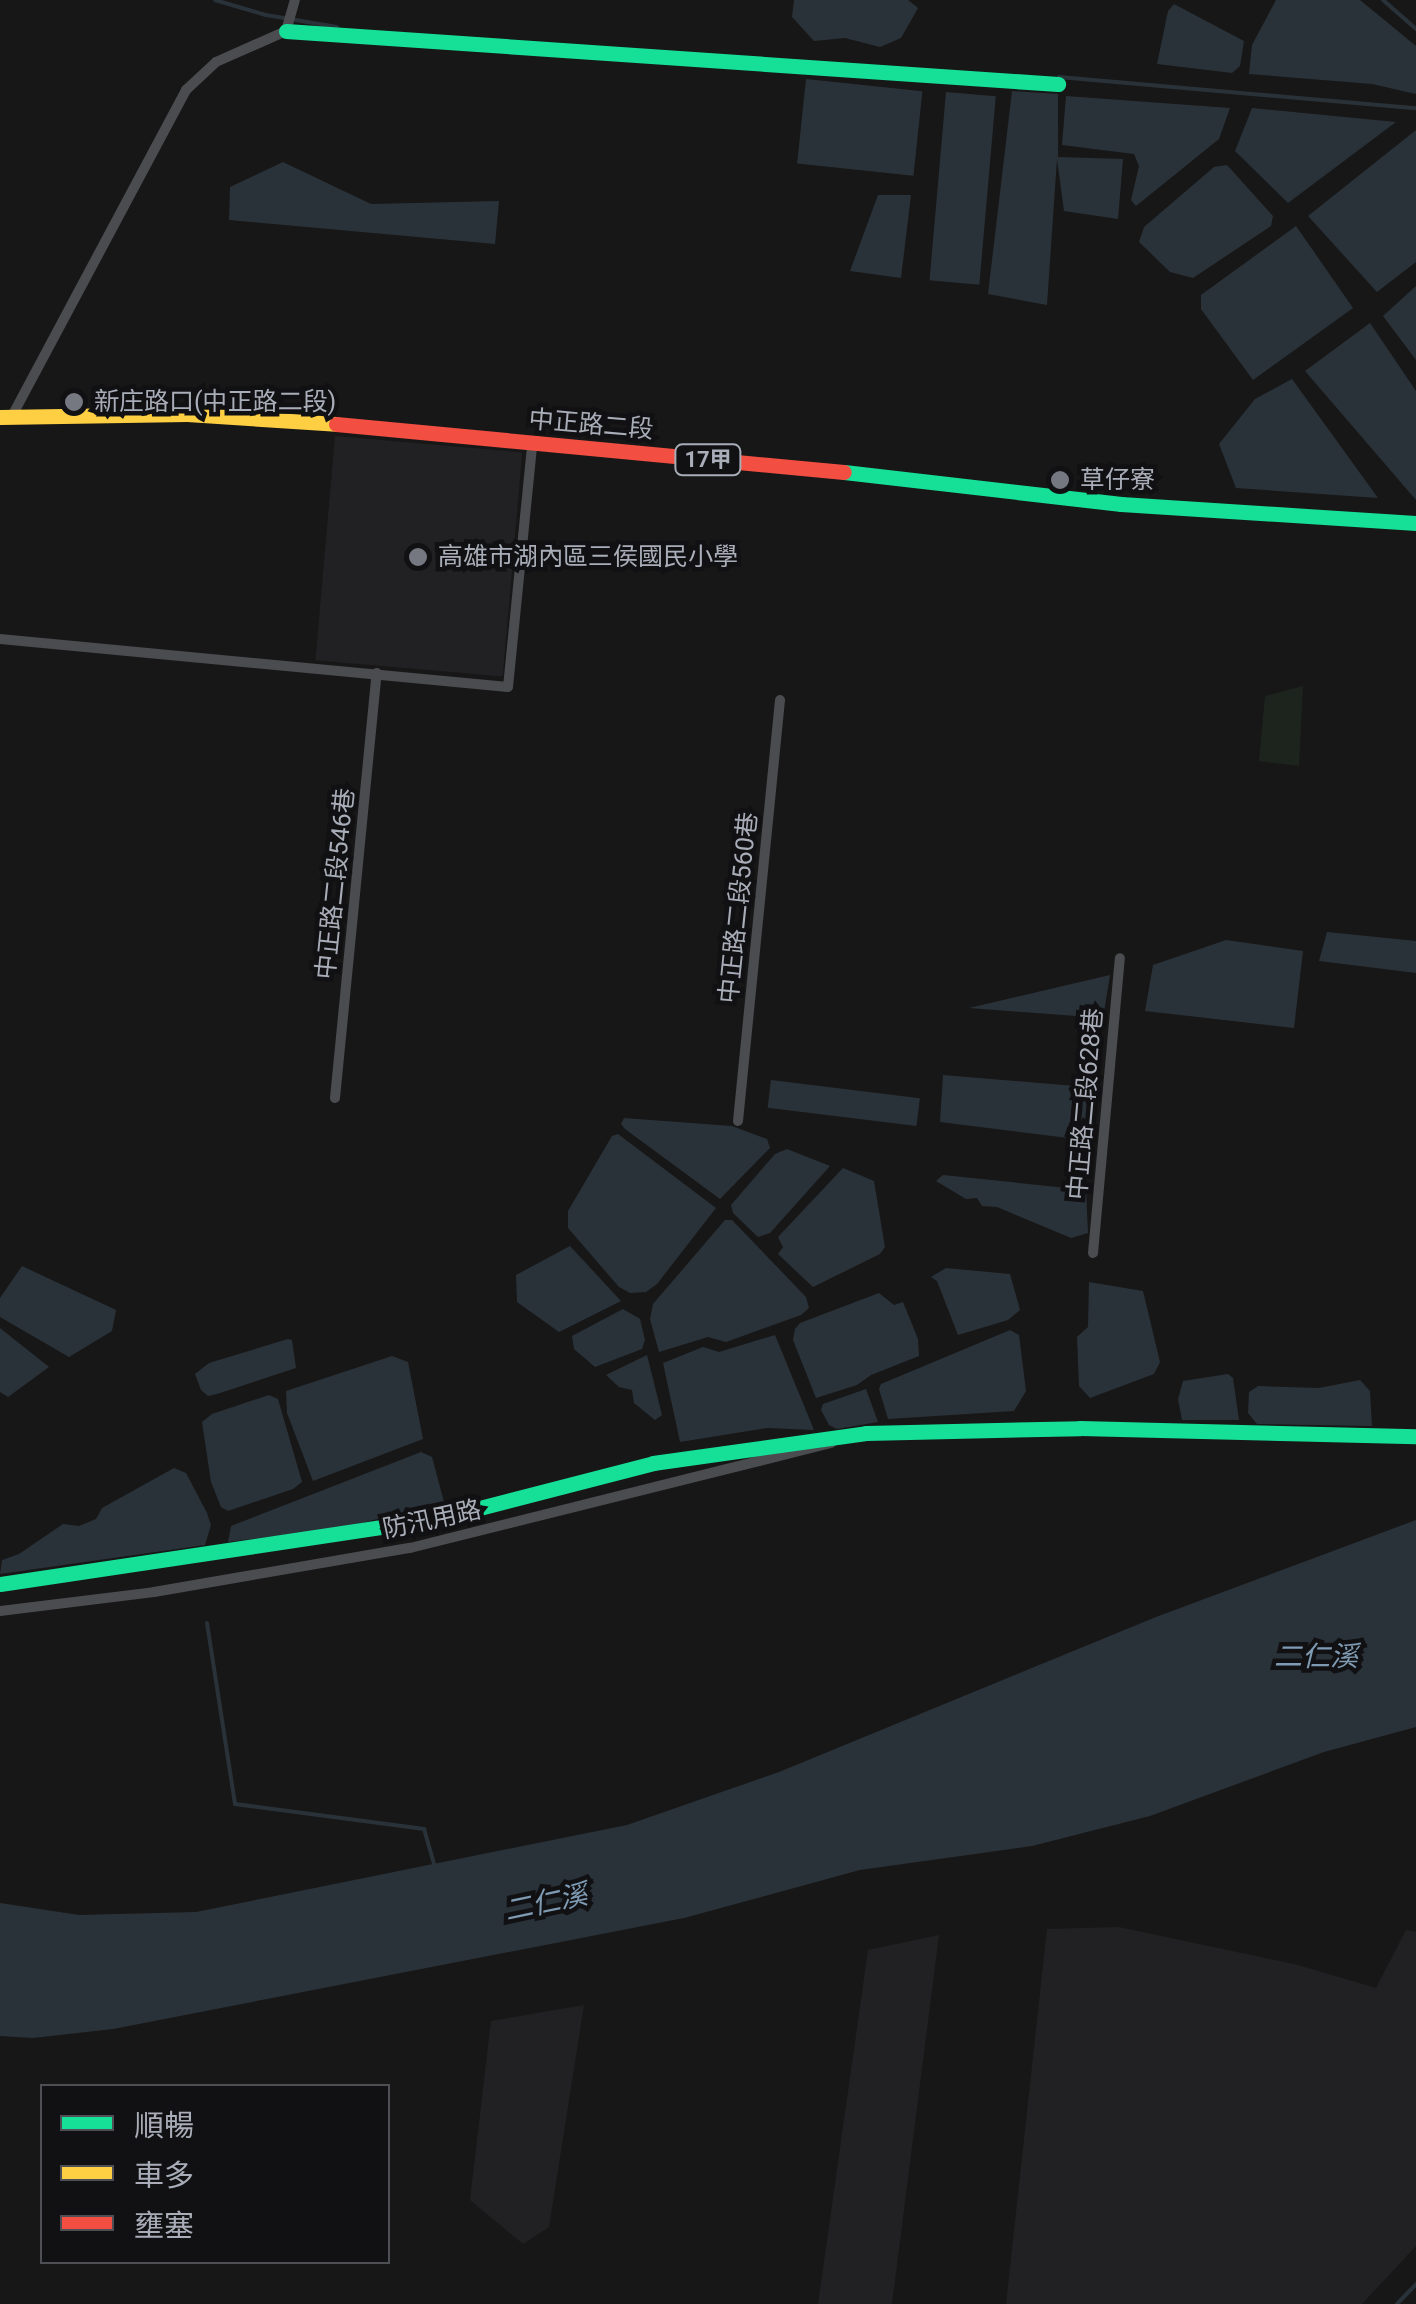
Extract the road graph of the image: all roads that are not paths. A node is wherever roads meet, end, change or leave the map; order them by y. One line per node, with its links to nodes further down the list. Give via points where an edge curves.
1 (293, 6): 2 (street)
2 (287, 29): 3 (street); 4 (street, via 216,62 186,90)
3 (1058, 84)
4 (6, 416): 5 (street, 中正路二段 / 17甲, via 187,414)
5 (532, 444): 6 (street, 中正路二段 / 17甲, via 1121,504); 8 (street, via 508,687)
6 (1416, 523)
7 (0, 639): 8 (street)
8 (377, 673): 11 (street, 中正路二段546巷)
9 (780, 700): 12 (street, 中正路二段560巷)
10 (1120, 958): 13 (street, 中正路二段628巷)
11 (335, 1098)
12 (738, 1121)
13 (1093, 1253)
14 (866, 1434): 15 (street, via 1080,1428); 16 (street, via 653,1462 437,1519); 17 (street, 防汛用路, via 410,1548)
15 (1416, 1436)
16 (0, 1584)
17 (0, 1611)

